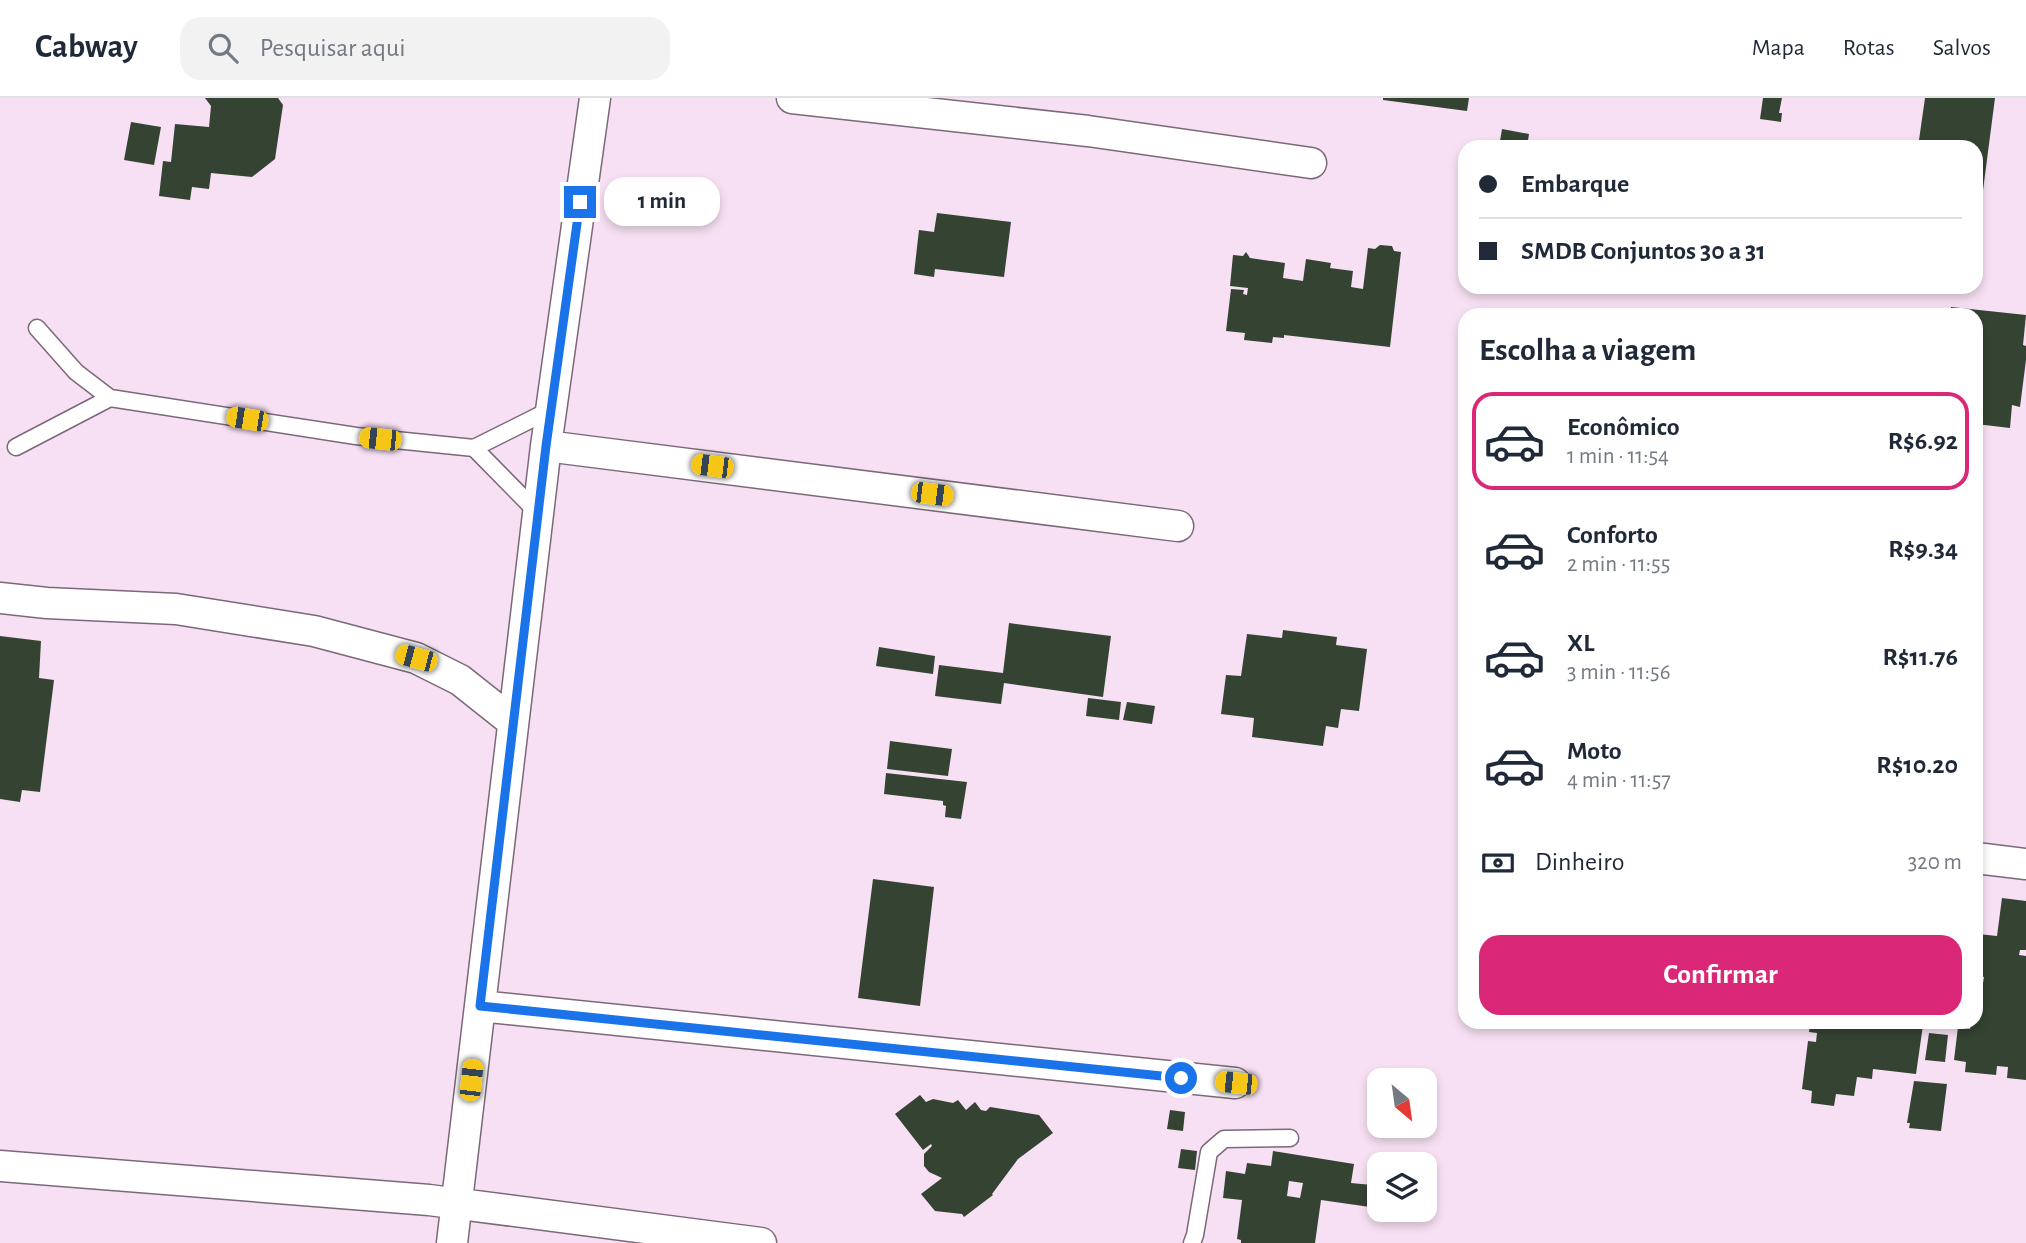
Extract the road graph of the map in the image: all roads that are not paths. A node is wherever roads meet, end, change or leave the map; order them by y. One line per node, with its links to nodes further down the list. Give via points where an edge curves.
1 (600, 98): 6 (street)
2 (792, 98): 3 (street, via 1088,131)
3 (1311, 163)
4 (37, 328): 5 (lane, via 76,372)
5 (110, 398): 8 (lane); 9 (lane, via 356,436)
6 (552, 409): 7 (street); 9 (lane)
7 (546, 446): 10 (street); 11 (street)
8 (16, 447)
9 (474, 448): 10 (lane)
10 (538, 513): 13 (street)
11 (1178, 526)
12 (0, 598): 13 (street, via 176,609 314,631 416,658 460,680)
13 (513, 722): 16 (street)
14 (1983, 859): 15 (street)
15 (2026, 864)
16 (480, 1006): 17 (street); 20 (street)
17 (1236, 1083)
18 (1290, 1138): 23 (lane, via 1224,1139 1209,1152)
19 (0, 1166): 20 (street)
20 (457, 1203): 21 (street); 22 (street)
21 (452, 1243)
22 (761, 1243)
23 (1192, 1243)

